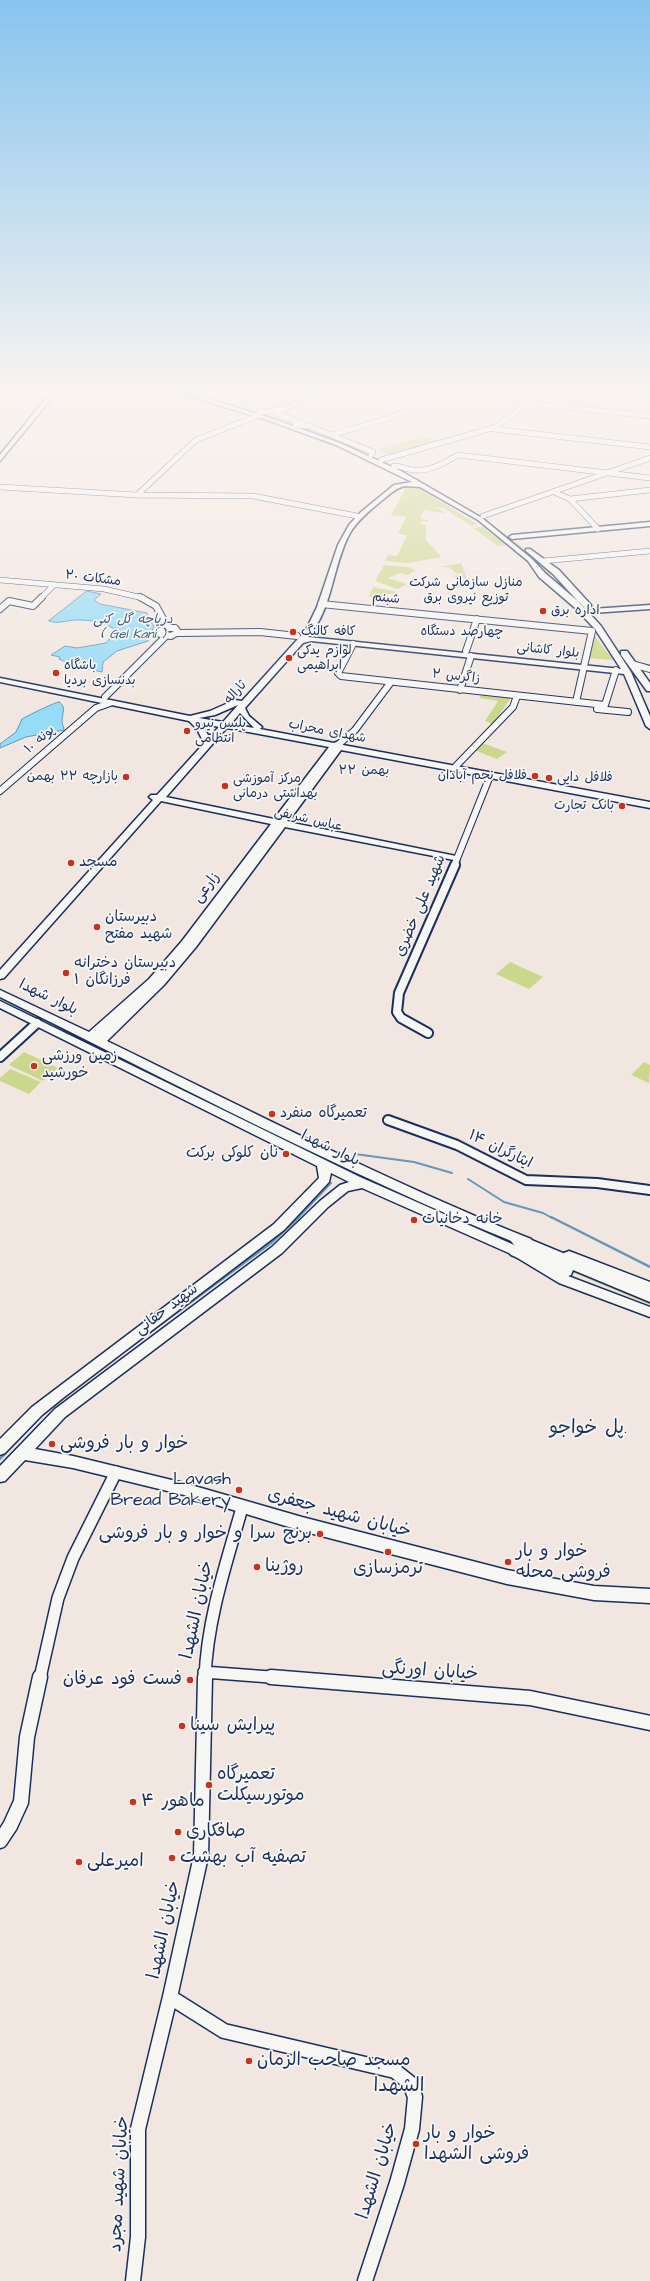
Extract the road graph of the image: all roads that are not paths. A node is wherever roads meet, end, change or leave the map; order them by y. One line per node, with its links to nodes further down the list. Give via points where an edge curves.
1 (266, 498): 10 (street)
2 (373, 498): 10 (main road, ثاراله)
3 (382, 498): 16 (main road, ثاراله, via 360,518)
4 (445, 498): 20 (main road, via 480,520 530,560)
5 (456, 498): 11 (main road)
6 (537, 498): 11 (street)
7 (540, 498): 11 (street)
8 (575, 498): 9 (street)
9 (570, 499): 13 (street)
10 (357, 516): 16 (main road, ثاراله, via 342,532)
11 (487, 516): 15 (main road)
12 (650, 525): 13 (main road); 14 (main road)
13 (598, 529): 14 (main road)
14 (586, 530): 15 (main road)
15 (514, 538): 18 (main road)
16 (337, 550): 25 (main road, ثاراله); 36 (main road, ثاراله)
17 (650, 551): 18 (street)
18 (543, 561): 19 (main road)
19 (555, 571): 20 (main road, via 556,575); 21 (main road)
20 (545, 577): 24 (main road)
21 (563, 578): 24 (main road, via 557,579); 29 (main road)
22 (0, 580): 23 (street, مشکات ۲۰)
23 (54, 585): 27 (street, via 33,606 9,601); 31 (street, مشکات ۲۰, via 111,590 143,597 155,604)
24 (554, 585): 32 (main road)
25 (321, 604): 30 (street, شبنم); 34 (main road, ثاراله)
26 (650, 607): 29 (main road)
27 (0, 609)
28 (650, 610): 29 (main road)
29 (595, 614): 39 (main road)
30 (480, 619): 32 (street, شبنم); 38 (street)
31 (168, 628): 33 (street, via 176,629); 35 (street, via 160,632)
32 (595, 629): 40 (street); 41 (main road)
33 (178, 633): 35 (street); 36 (street, via 260,632)
34 (312, 635): 36 (main road, بلوار کاشانی); 37 (main road, بلوار کاشانی); 38 (main road, بلوار کاشانی)
35 (166, 636): 51 (street)
36 (299, 639): 52 (main road, ثاراله)
37 (353, 644): 38 (main road, بلوار کاشانی); 45 (street, زاگرس ۲, via 339,675)
38 (468, 653): 40 (main road, بلوار کاشانی); 47 (street)
39 (632, 664): 42 (street); 46 (main road)
40 (585, 665): 41 (main road, بلوار کاشانی); 53 (street)
41 (620, 668): 53 (street, زاگرس ۲, via 605,704); 54 (main road)
42 (650, 669)
43 (0, 676): 51 (main road, شهدای محراب)
44 (0, 680): 50 (main road, شهدای محراب)
45 (391, 682): 47 (street, زاگرس ۲); 65 (street, via 355,730)
46 (648, 687): 48 (main road)
47 (457, 689): 49 (street, زاگرس ۲)
48 (650, 694)
49 (517, 698): 53 (street, زاگرس ۲); 57 (street); 66 (street, via 513,707)
50 (92, 699): 51 (main road, شهدای محراب); 56 (street)
51 (108, 700): 56 (street, پونه ۱۰); 59 (main road, شهدای محراب)
52 (242, 701): 59 (main road, via 212,713); 60 (main road, ثاراله); 63 (main road, via 246,717)
53 (576, 702)
54 (640, 705): 55 (main road); 62 (main road)
55 (650, 707)
56 (96, 708): 68 (street, پونه ۱۰)
57 (628, 712)
58 (650, 716): 61 (main road)
59 (193, 717): 60 (main road, شهدای محراب); 64 (main road)
60 (223, 722): 63 (main road, شهدای محراب); 64 (main road, ثاراله)
61 (650, 722)
62 (650, 726)
63 (254, 729): 64 (main road); 65 (main road, شهدای محراب)
64 (209, 738): 69 (main road, ثاراله)
65 (338, 746): 66 (main road, شهدای محراب); 67 (main road, شهدای محراب); 72 (main road, زارعی)
66 (456, 766): 70 (main road, شهدای محراب)
67 (490, 776): 71 (main road, شهدای محراب); 73 (street, شهید علی خضری)
68 (0, 790)
69 (155, 798): 72 (main road, عباس شریفی); 74 (main road, ثاراله)
70 (650, 801)
71 (650, 805)
72 (280, 824): 73 (main road, عباس شریفی); 81 (main road, زارعی, via 207,919 153,981)
73 (455, 862): 80 (street, شهید علی خضری, via 399,993 397,1012 401,1018)
74 (72, 889): 75 (main road, ثاراله); 76 (main road, ثاراله)
75 (0, 965)
76 (0, 976)
77 (0, 993): 81 (main road, بلوار شهدا)
78 (0, 1004): 79 (main road, بلوار شهدا)
79 (37, 1023): 82 (street); 84 (main road, بلوار شهدا)
80 (428, 1034)
81 (96, 1039): 89 (main road, بلوار شهدا)
82 (0, 1057)
83 (388, 1120): 88 (street, ایثارگران ۱۴, via 457,1145 526,1180 597,1183)
84 (322, 1163): 85 (main road, via 326,1171); 86 (main road, بلوار شهدا)
85 (325, 1179): 87 (main road, via 331,1176 338,1178 344,1183); 92 (main road, شهید حقانی, via 279,1227)
86 (362, 1183): 87 (main road, شهید حقانی); 89 (main road, بلوار شهدا)
87 (344, 1188): 95 (main road, شهید حقانی, via 277,1250)
88 (650, 1190)
89 (517, 1246): 90 (main road, بلوار شهدا, via 549,1248); 91 (highway); 93 (highway); 94 (main road, بلوار شهدا, via 536,1266 604,1296)
90 (650, 1287)
91 (650, 1296)
92 (176, 1304): 95 (main road); 96 (main road, شهید حقانی, via 37,1411)
93 (650, 1305)
94 (650, 1312)
95 (190, 1315): 97 (main road, شهید حقانی, via 60,1413)
96 (0, 1449)
97 (22, 1453): 98 (main road, خیابان شهید جعفری); 99 (main road, شهید حقانی)
98 (116, 1472): 100 (main road, خیابان شهید جعفری, via 184,1489); 104 (street, via 73,1558 58,1598 27,1737 21,1802)
99 (0, 1476)
100 (242, 1508): 101 (main road, خیابان شهید جعفری, via 507,1577 594,1593); 102 (street, خیابان الشهدا, via 211,1625)
101 (650, 1596)
102 (204, 1672): 103 (street, خیابان اورنگی, via 530,1698); 105 (street, خیابان الشهدا, via 201,1856)
103 (650, 1722)
104 (0, 1841)
105 (170, 1997): 106 (street, خیابان شهید مجرد, via 138,2129 138,2237); 107 (street, خیابان الشهدا, via 224,2032 395,2071 410,2083 415,2096 412,2129 398,2183)
106 (133, 2281)
107 (365, 2281)

